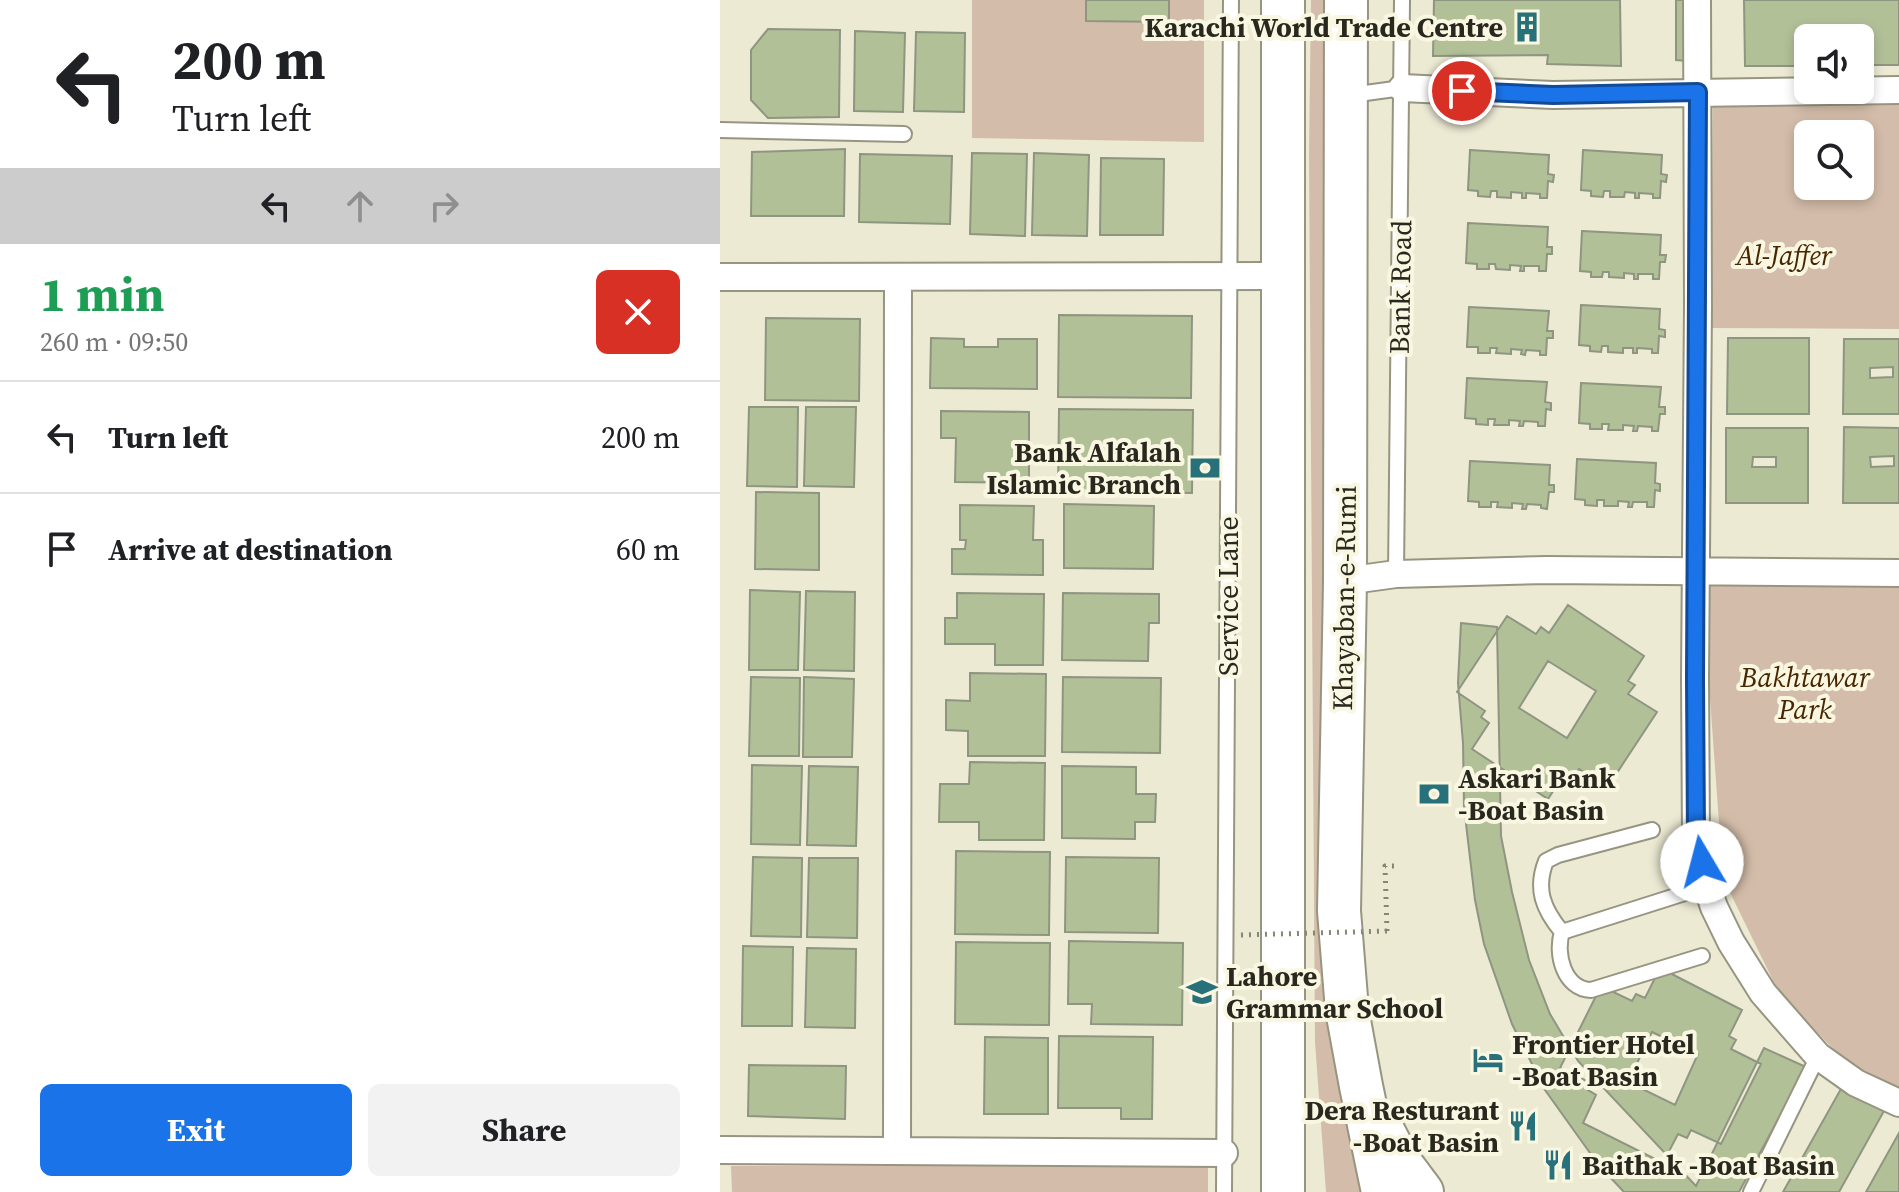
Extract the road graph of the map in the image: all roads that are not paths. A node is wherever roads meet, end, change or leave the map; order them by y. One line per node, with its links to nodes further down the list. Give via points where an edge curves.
1 (1231, 0): 12 (lane, Service Lane)
2 (1283, 0): 13 (main road)
3 (1346, 0): 9 (main road, Khayaban-e-Rumi)
4 (1402, 0): 6 (lane, Bank Road)
5 (1697, 0): 8 (street)
6 (1402, 88): 8 (street, via 1553,95); 9 (lane); 18 (lane, Bank Road)
7 (1899, 90): 8 (street)
8 (1698, 92): 16 (street)
9 (1346, 96): 19 (main road, Khayaban-e-Rumi)
10 (720, 130): 11 (lane)
11 (904, 134)
12 (1230, 276): 13 (street); 15 (street); 30 (lane, Service Lane)
13 (1282, 276): 27 (main road)
14 (720, 277): 15 (street)
15 (898, 278): 29 (street)
16 (1696, 570): 17 (street); 18 (street); 21 (street, via 1696,838)
17 (1899, 573)
18 (1396, 574): 19 (street)
19 (1345, 581): 25 (main road, Khayaban-e-Rumi, via 1339,911 1347,1010)
20 (1652, 830): 22 (lane, via 1546,861 1543,902)
21 (1707, 886): 22 (lane); 24 (street, via 1731,942 1763,993)
22 (1562, 932): 23 (lane, via 1560,956 1567,976 1582,990)
23 (1702, 956)
24 (1818, 1056): 26 (street, via 1856,1083); 36 (lane)
25 (1361, 1086): 34 (main road, Khayaban-e-Rumi); 35 (main road, via 1398,1160)
26 (1899, 1103)
27 (1283, 1128): 32 (main road); 33 (main road)
28 (720, 1150): 29 (street)
29 (897, 1151): 30 (street)
30 (1224, 1153): 31 (lane, Service Lane)
31 (1224, 1192)
32 (1283, 1192)
33 (1297, 1192)
34 (1383, 1192)
35 (1422, 1192)
36 (1751, 1192)

